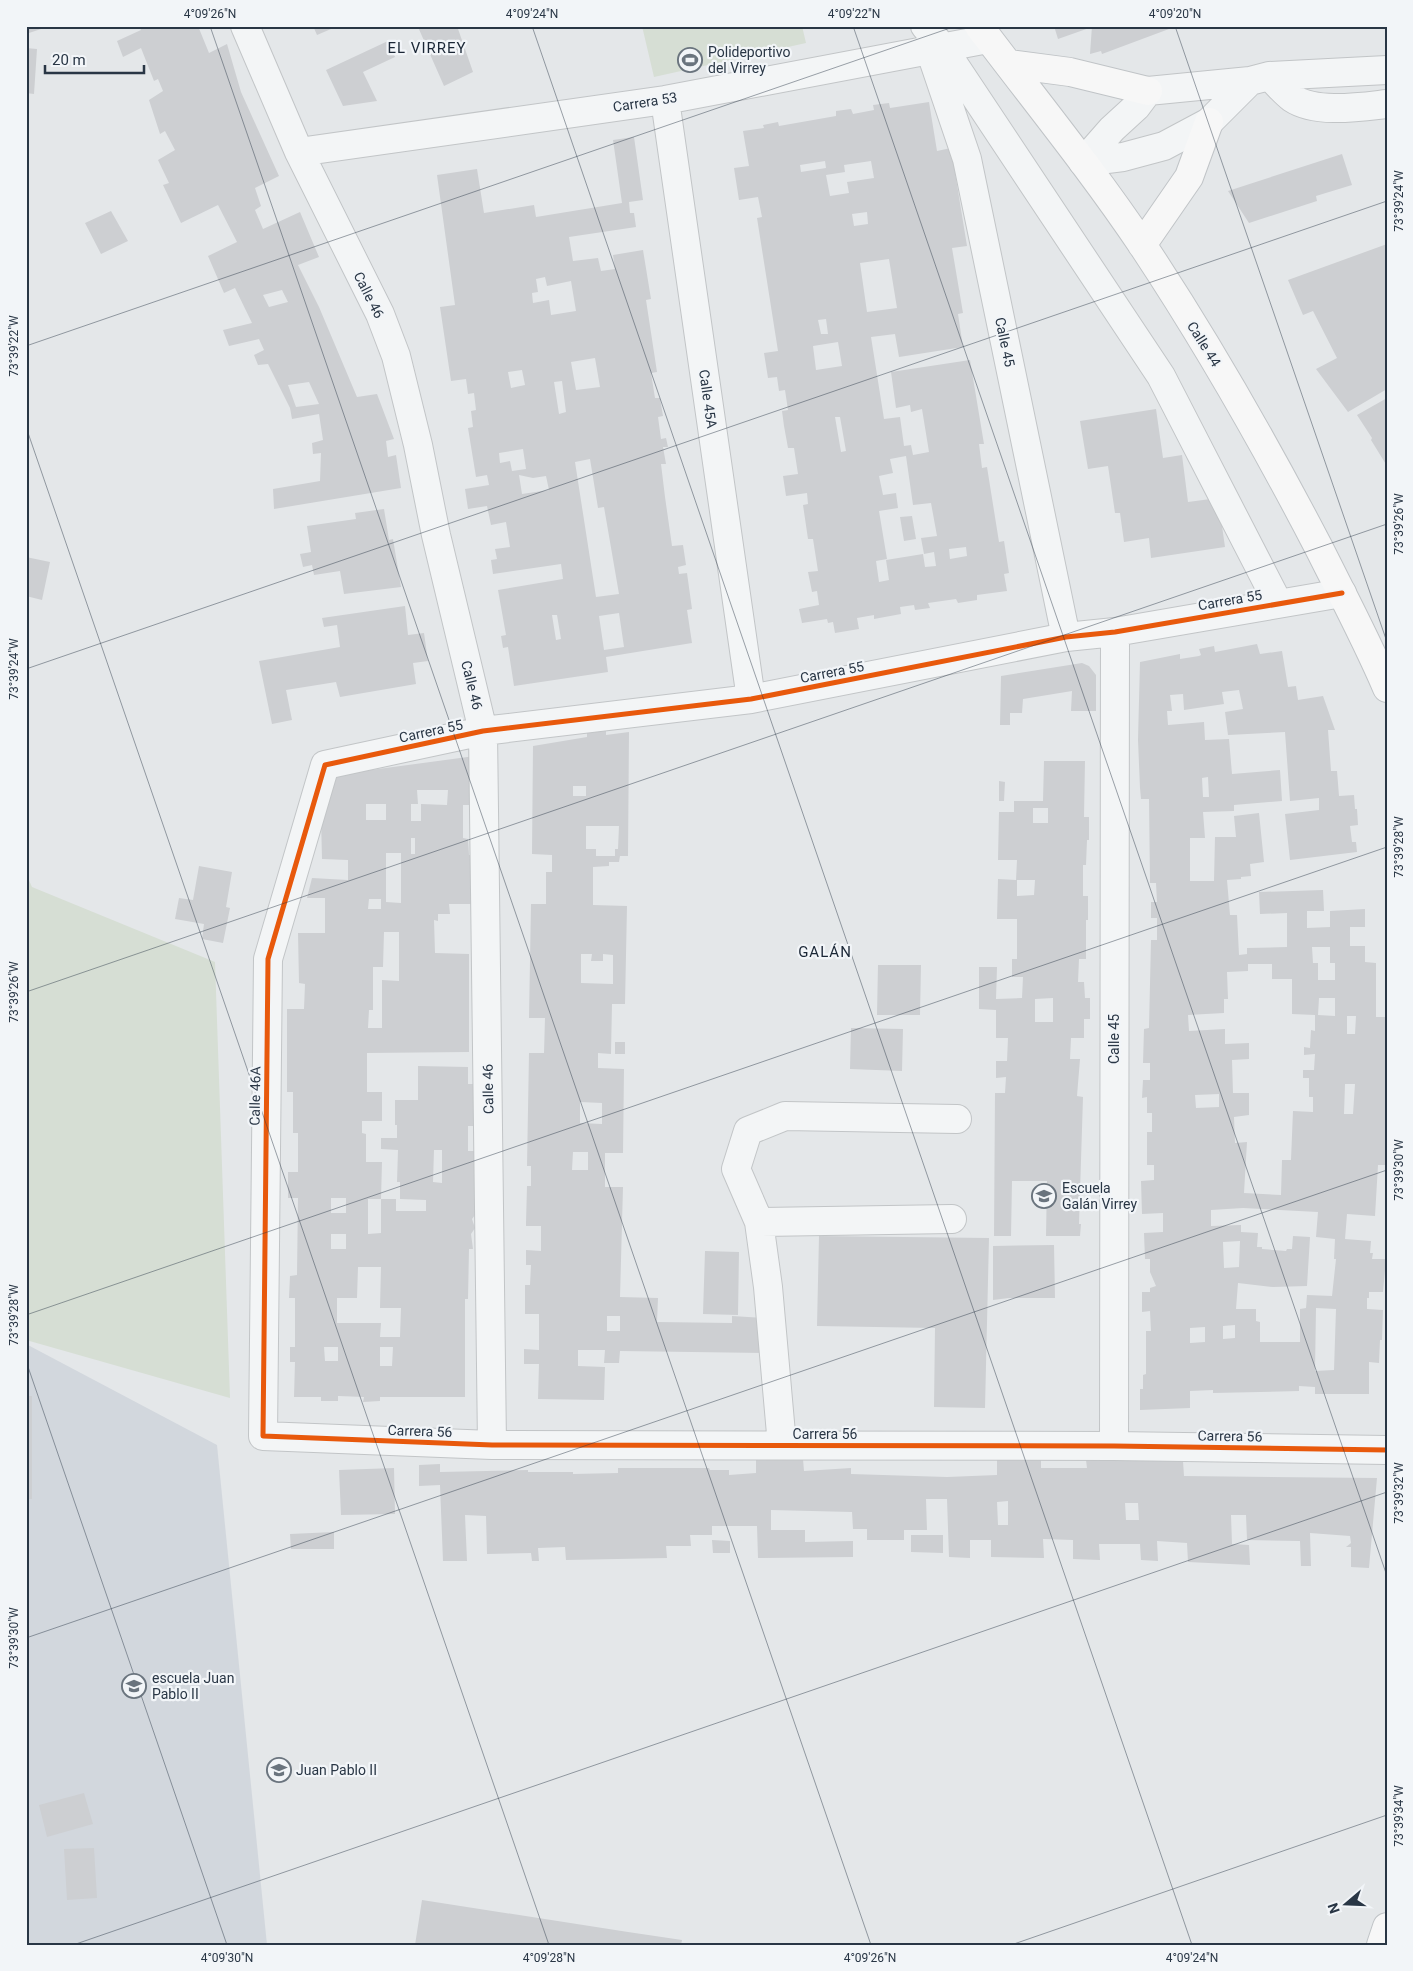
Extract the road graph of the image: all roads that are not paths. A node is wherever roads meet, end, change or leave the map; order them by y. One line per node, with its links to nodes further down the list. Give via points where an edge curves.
1 (245, 26): 11 (street, Calle 46)
2 (984, 33): 3 (street, Carrera 53); 4 (main road, Calle 44)
3 (933, 42): 8 (street, Carrera 53); 15 (street, via 1161,376); 17 (street, Calle 45, via 967,159)
4 (1009, 64): 7 (main road, via 1070,72); 12 (main road, Calle 44)
5 (1387, 70): 6 (street)
6 (1260, 79): 7 (street); 9 (street, via 1293,98 1318,107); 10 (street)
7 (1148, 92): 12 (street)
8 (665, 100): 11 (street, Carrera 53); 19 (street, Calle 45A)
9 (1387, 104)
10 (1209, 122): 12 (street, via 1164,146 1124,158); 13 (main road, via 1189,177)
11 (298, 152): 20 (street, Calle 46, via 380,314 396,356)
12 (1083, 162): 13 (main road, Calle 44)
13 (1142, 245): 14 (main road, Calle 44, via 1262,441)
14 (1342, 593): 15 (street, Carrera 55); 18 (main road, Calle 44)
15 (1278, 603): 16 (street, Carrera 55)
16 (1114, 632): 17 (street, Carrera 55); 28 (street, Calle 45)
17 (1066, 637): 19 (street, Carrera 55)
18 (1387, 688)
19 (751, 699): 20 (street, Carrera 55)
20 (483, 731): 21 (street, Carrera 55); 26 (street, Calle 46)
21 (325, 765): 25 (street, Calle 46A, via 268,959)
22 (957, 1119): 24 (street, via 784,1116 748,1131 736,1169)
23 (952, 1219): 24 (street)
24 (759, 1222): 27 (street)
25 (262, 1436): 26 (street, Carrera 56)
26 (492, 1445): 27 (street, Carrera 56)
27 (782, 1445): 28 (street, Carrera 56)
28 (1114, 1446): 29 (street, Carrera 56)
29 (1387, 1450)
30 (1387, 1927): 31 (main road)
31 (1381, 1945)

